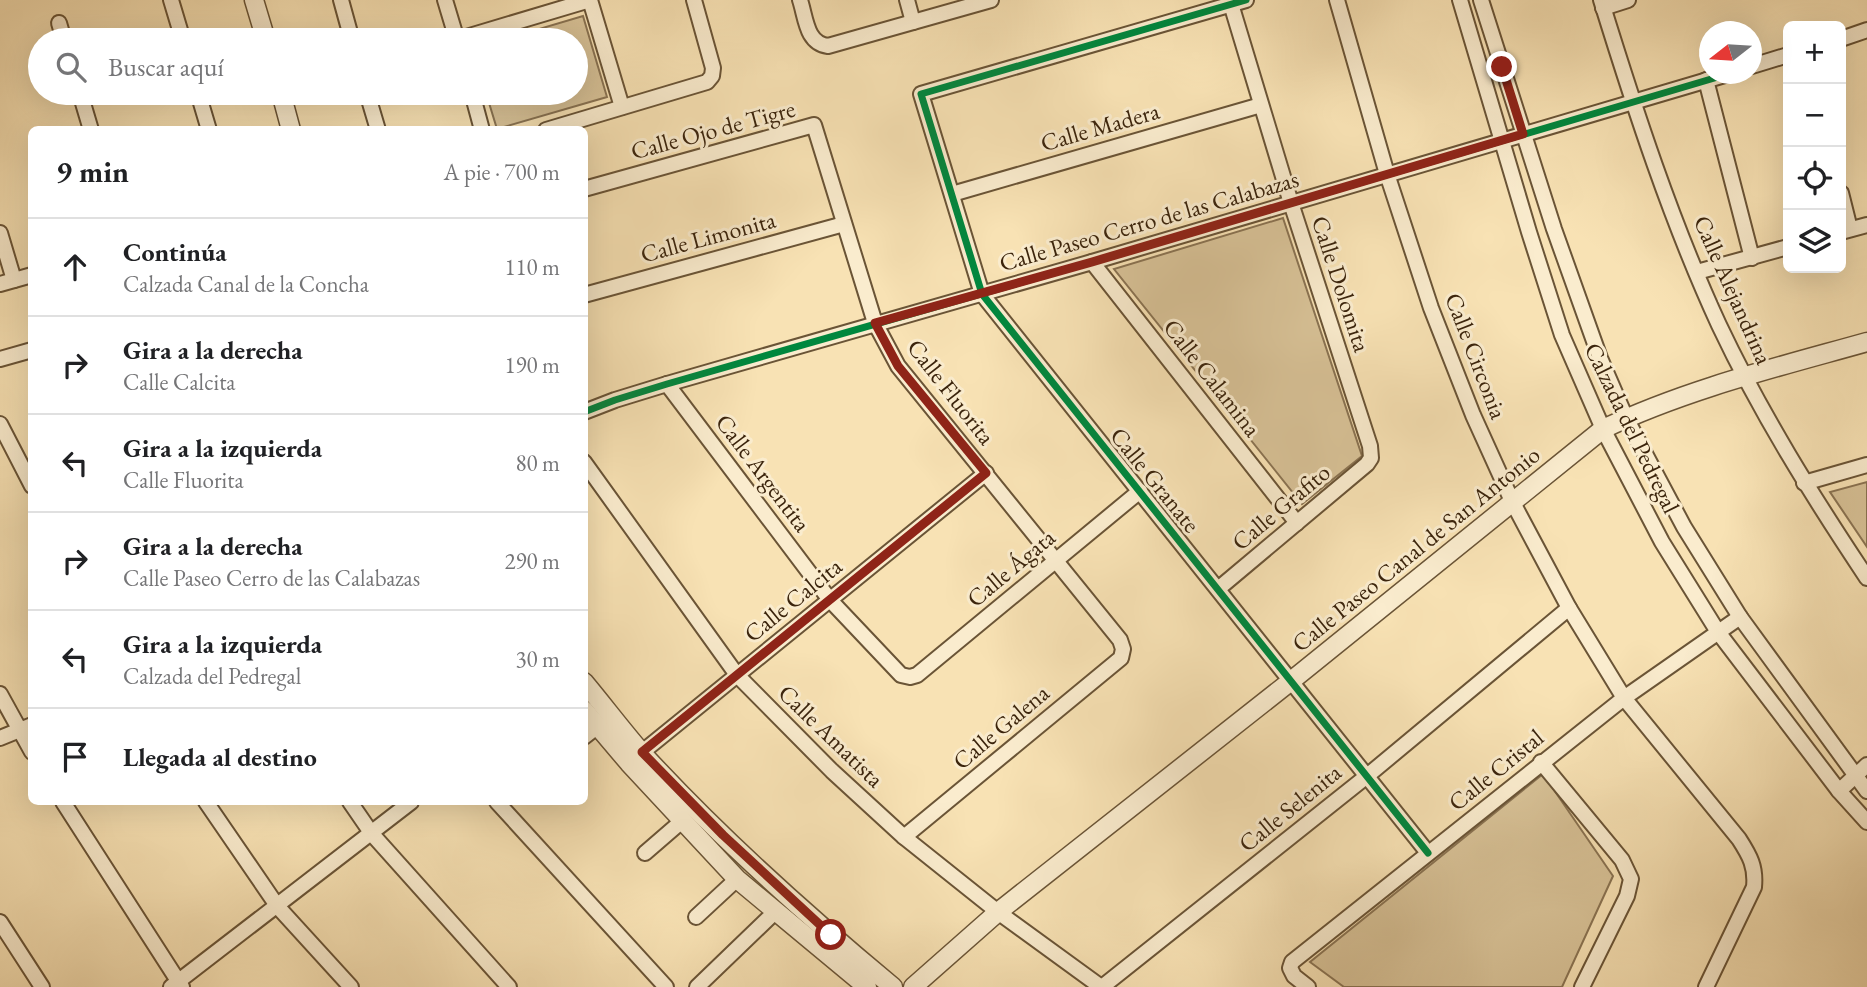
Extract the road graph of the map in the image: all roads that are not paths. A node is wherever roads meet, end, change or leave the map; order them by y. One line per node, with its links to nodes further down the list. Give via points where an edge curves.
1 (171, 0): 20 (street)
2 (254, 0): 21 (street)
3 (341, 0): 22 (street)
4 (445, 0): 23 (street)
5 (590, 0): 24 (street); 38 (street)
6 (694, 0): 38 (street, via 712,76 699,86)
7 (800, 0): 17 (street, via 811,38 828,46)
8 (907, 0): 17 (street)
9 (991, 0): 17 (street)
10 (1246, 0): 15 (street)
11 (1337, 0): 48 (street, Calle Circonia)
12 (1460, 0): 47 (street, Calzada del Pedregal)
13 (1481, 0): 46 (street, Calzada del Pedregal)
14 (1628, 0): 16 (street)
15 (1231, 4): 37 (street, Calle Dolomita); 50 (street, Calle Granate, via 921,94)
16 (1602, 4): 31 (street, Calle Alejandrina)
17 (914, 22)
18 (59, 23): 19 (street)
19 (60, 28)
20 (179, 28)
21 (262, 28)
22 (349, 28)
23 (453, 28)
24 (496, 28)
25 (1867, 30): 26 (street)
26 (1846, 36)
27 (1783, 57): 28 (street)
28 (1762, 63)
29 (1699, 82): 31 (street, Calle Paseo Cerro de las Calabazas)
30 (1707, 84): 57 (street)
31 (1632, 101): 46 (street, Calle Paseo Cerro de las Calabazas); 59 (street, Calle Alejandrina)
32 (84, 105): 40 (street)
33 (202, 105): 41 (street)
34 (284, 105): 42 (street)
35 (371, 105): 43 (street)
36 (475, 105): 44 (street)
37 (1261, 105): 50 (street, Calle Madera); 51 (street, Calle Dolomita)
38 (622, 107): 45 (street)
39 (814, 125): 49 (street, Calle Ojo de Tigre); 52 (street, Calle Fluorita)
40 (90, 126)
41 (208, 126)
42 (290, 126)
43 (377, 126)
44 (481, 126)
45 (559, 126)
46 (1523, 134): 47 (street, Calle Paseo Cerro de las Calabazas); 71 (street, Calzada del Pedregal, via 1600,358)
47 (1501, 140): 48 (street, Calle Paseo Cerro de las Calabazas); 73 (street, Calzada del Pedregal, via 1562,335)
48 (1387, 174): 51 (street, Calle Paseo Cerro de las Calabazas); 81 (street, Calle Circonia, via 1436,320)
49 (588, 188)
50 (952, 194): 63 (street, Calle Granate)
51 (1291, 203): 58 (street, Calle Paseo Cerro de las Calabazas); 74 (street, Calle Dolomita)
52 (844, 224): 62 (street, Calle Limonita); 64 (street, Calle Fluorita)
53 (1867, 225): 54 (street)
54 (1846, 230)
55 (0, 233): 61 (street)
56 (1783, 249): 57 (street)
57 (1752, 258): 59 (street)
58 (1092, 262): 63 (street, Calle Paseo Cerro de las Calabazas); 82 (street, Calle Calamina)
59 (1697, 272): 68 (street, Calle Alejandrina)
60 (28, 276): 61 (street)
61 (7, 282)
62 (588, 294)
63 (982, 294): 64 (street, Calle Paseo Cerro de las Calabazas); 80 (street, Calle Granate)
64 (875, 323): 69 (street, Calle Paseo Cerro de las Calabazas); 77 (street, Calle Fluorita, via 898,366)
65 (1867, 342): 68 (street, Calle Paseo Canal de San Antonio)
66 (28, 351): 67 (street)
67 (0, 359)
68 (1745, 376): 71 (street, Calle Paseo Canal de San Antonio); 79 (street, Calle Alejandrina)
69 (667, 384): 70 (street, Calle Paseo Cerro de las Calabazas); 86 (street, Calle Argentita)
70 (588, 410)
71 (1626, 418): 73 (street, Calle Paseo Canal de San Antonio); 88 (street, Calzada del Pedregal, via 1684,527)
72 (0, 424): 78 (street)
73 (1604, 429): 81 (street, Calle Paseo Canal de San Antonio); 89 (street, Calzada del Pedregal, via 1662,542)
74 (1371, 458): 82 (street, Calle Grafito)
75 (1867, 465): 79 (street)
76 (588, 468): 91 (street, Calle Amatista)
77 (986, 473): 83 (street, Calle Fluorita); 86 (street, Calle Calcita)
78 (28, 478)
79 (1804, 483): 84 (street, Calle Alejandrina)
80 (1140, 491): 83 (street, Calle Ágata); 85 (street, Calle Granate)
81 (1512, 501): 87 (street, Calle Circonia); 93 (street, Calle Paseo Canal de San Antonio)
82 (1297, 523): 85 (street, Calle Grafito)
83 (1055, 560): 90 (street, Calle Fluorita, via 1120,639); 92 (street, Calle Ágata, via 917,676)
84 (1867, 578)
85 (1218, 589): 93 (street, Calle Granate)
86 (830, 600): 91 (street, Calle Calcita); 92 (street, Calle Argentita, via 901,675)
87 (1569, 608): 96 (street, Calle Circonia); 103 (street, Calle Selenita)
88 (1740, 617): 89 (street, Calle Cristal); 104 (street, Calzada del Pedregal)
89 (1718, 632): 96 (street, Calle Cristal); 105 (street, Calzada del Pedregal)
90 (1123, 649): 115 (street, Calle Galena, via 1121,657)
91 (737, 675): 100 (street, Calle Calcita); 115 (street, Calle Amatista)
92 (910, 677)
93 (1291, 681): 103 (street, Calle Granate); 121 (street, Calle Paseo Canal de San Antonio)
94 (588, 688): 100 (street)
95 (0, 694): 97 (street)
96 (1624, 698): 101 (street, Calle Cristal); 136 (street, Calle Circonia, via 1752,860 1754,887)
97 (25, 728): 99 (street)
98 (591, 732): 100 (street)
99 (0, 738)
100 (636, 758): 112 (street); 131 (street, via 810,918)
101 (1541, 762): 117 (street, Calle Cristal); 135 (street, via 1622,860 1631,879)
102 (1867, 765): 104 (street)
103 (1367, 776): 117 (street, Calle Granate); 133 (street, Calle Selenita)
104 (1854, 776): 105 (street); 106 (street, Calzada del Pedregal)
105 (1839, 791): 113 (street, Calzada del Pedregal)
106 (1867, 791)
107 (65, 805): 124 (street)
108 (208, 805): 119 (street)
109 (352, 805): 114 (street)
110 (407, 805): 114 (street)
111 (500, 805): 128 (street)
112 (681, 821): 116 (street); 118 (street)
113 (1867, 822)
114 (372, 834): 119 (street); 127 (street)
115 (904, 837): 121 (street, Calle Amatista)
116 (645, 853)
117 (1427, 853): 134 (street, Calle Cristal, via 1292,962 1294,976)
118 (737, 879): 120 (street); 122 (street)
119 (278, 907): 124 (street); 126 (street)
120 (775, 912): 129 (street); 130 (street)
121 (998, 912): 132 (street, Calle Paseo Canal de San Antonio); 133 (street, Calle Amatista)
122 (696, 917)
123 (0, 922): 125 (street)
124 (177, 985)
125 (42, 987)
126 (351, 987)
127 (509, 987)
128 (666, 987)
129 (697, 987)
130 (867, 987)
131 (893, 987)
132 (913, 987)
133 (1102, 987)
134 (1308, 987)
135 (1582, 987)
136 (1706, 987)

